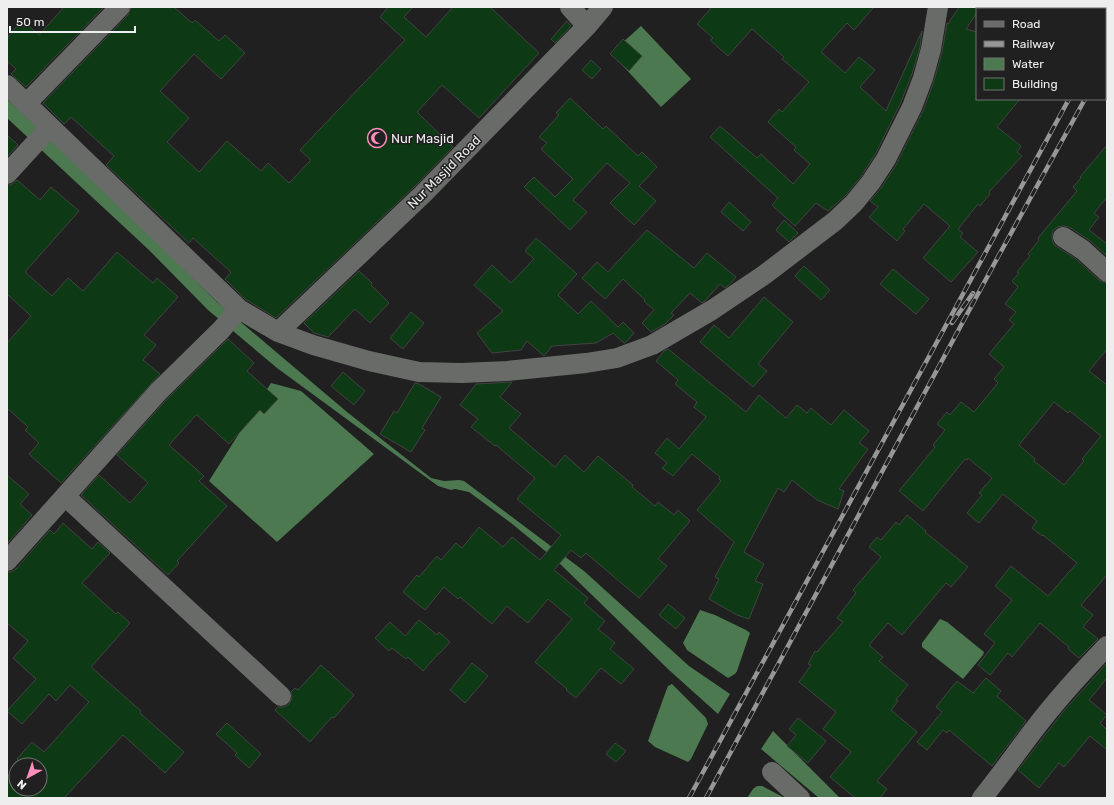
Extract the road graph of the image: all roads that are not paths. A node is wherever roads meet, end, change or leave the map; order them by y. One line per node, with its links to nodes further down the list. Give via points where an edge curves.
1 (120, 7): 7 (street)
2 (570, 7): 5 (street)
3 (603, 7): 5 (street, Nur Masjid Road)
4 (938, 7): 13 (street, via 929,57 912,107 886,159 854,203 835,221 764,275 712,310 652,345 617,358 586,363 470,373 419,372 369,361)
5 (587, 26): 13 (street, Nur Masjid Road, via 423,194)
6 (7, 85): 7 (street)
7 (26, 104): 8 (street)
8 (50, 127): 9 (street); 12 (street)
9 (7, 174)
10 (1063, 237): 11 (street, via 1084,250)
11 (1107, 272)
12 (239, 309): 13 (street); 14 (street, via 159,391)
13 (278, 332)
14 (65, 496): 15 (street); 17 (street)
15 (7, 561)
16 (1107, 646): 20 (street, via 1074,680 1036,726)
17 (282, 696)
18 (772, 772): 19 (street)
19 (800, 798)
20 (982, 798)

